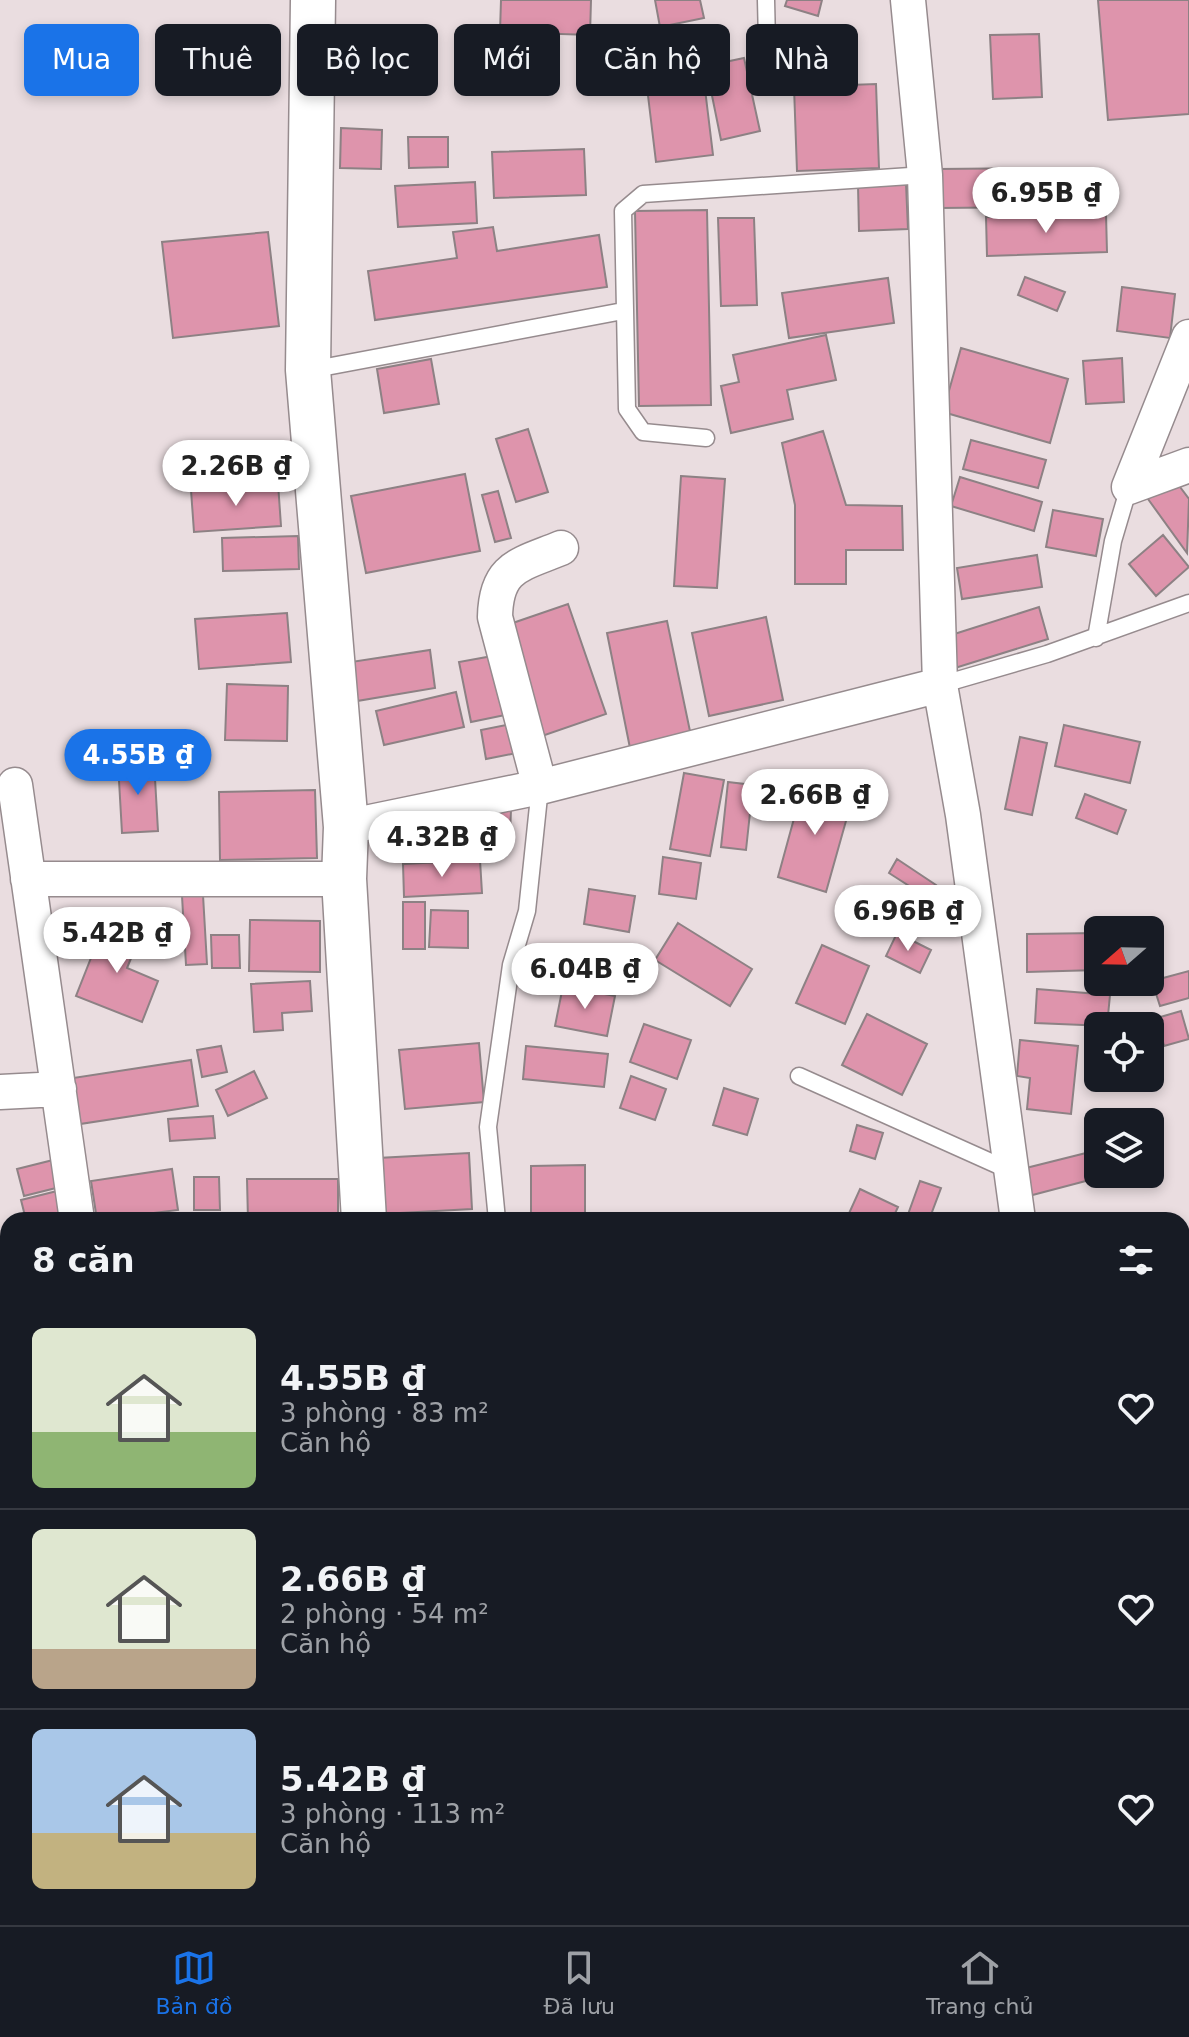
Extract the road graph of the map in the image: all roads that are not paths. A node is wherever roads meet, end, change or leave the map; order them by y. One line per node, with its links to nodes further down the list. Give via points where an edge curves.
1 (313, 0): 8 (street)
2 (766, 0): 4 (lane)
3 (908, 0): 5 (street)
4 (767, 24)
5 (925, 175): 6 (lane, via 643,194 623,211); 15 (street)
6 (623, 311): 8 (lane); 9 (lane, via 627,409 643,432)
7 (1189, 337): 11 (street)
8 (308, 370): 18 (street)
9 (706, 438)
10 (1189, 465): 11 (street)
11 (1129, 487): 14 (lane, via 1113,541)
12 (561, 548): 17 (street, via 508,573 495,596 495,617)
13 (1189, 603): 14 (lane)
14 (1096, 638): 15 (lane)
15 (940, 685): 17 (street); 24 (street)
16 (15, 785): 19 (street)
17 (540, 787): 18 (street); 27 (lane, via 527,911 511,965 488,1127)
18 (346, 827): 20 (street)
19 (28, 879): 20 (street); 22 (street)
20 (344, 879): 26 (street)
21 (799, 1076): 24 (lane)
22 (59, 1089): 23 (street); 25 (street)
23 (0, 1092)
24 (1015, 1173): 28 (street)
25 (76, 1212)
26 (364, 1212)
27 (496, 1212)
28 (1017, 1212)

